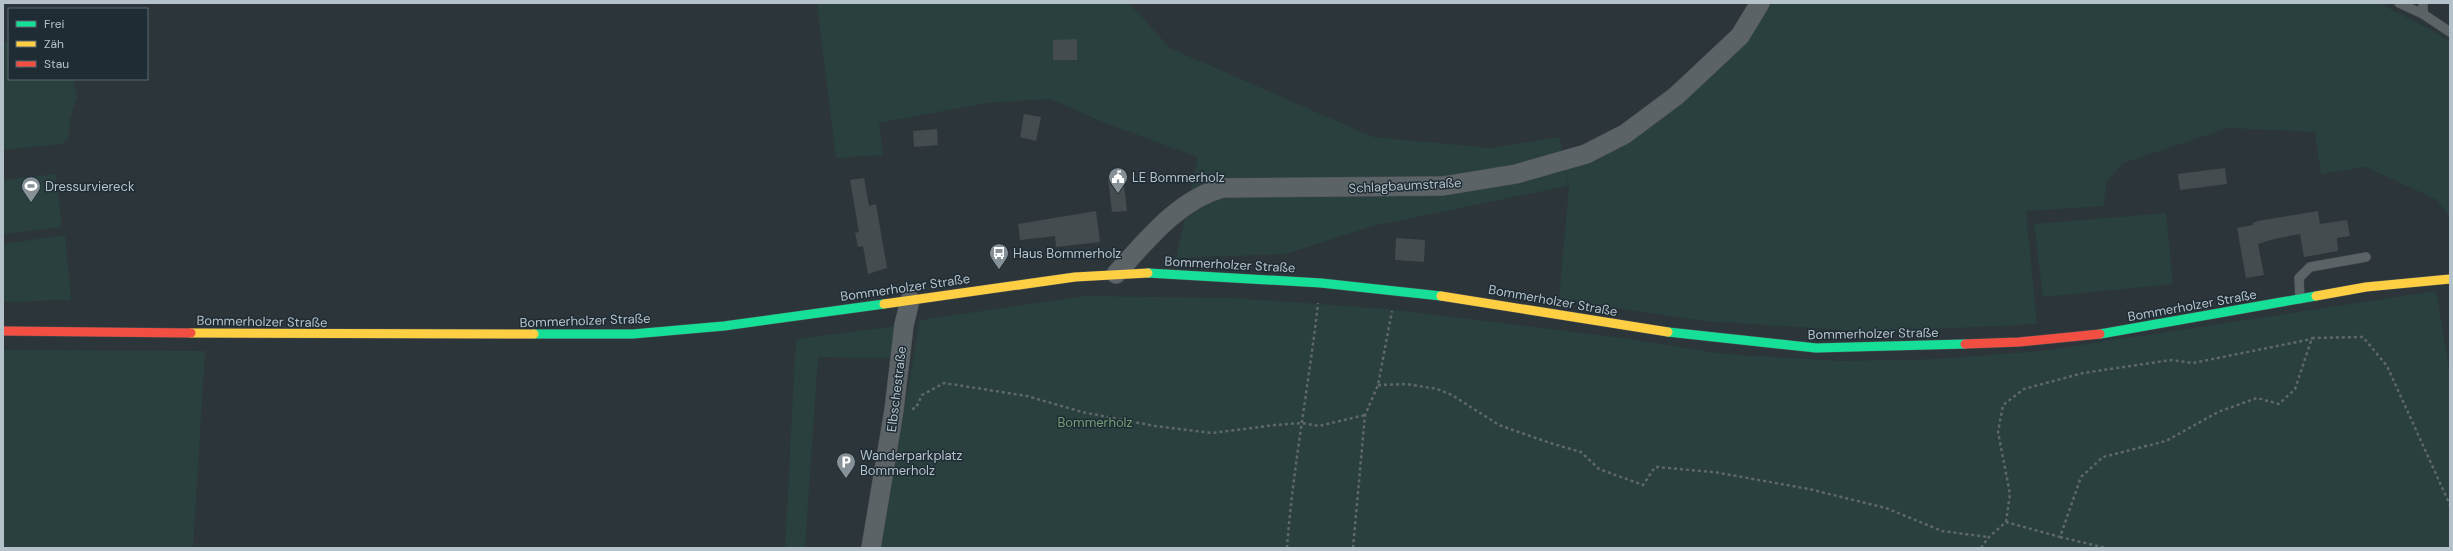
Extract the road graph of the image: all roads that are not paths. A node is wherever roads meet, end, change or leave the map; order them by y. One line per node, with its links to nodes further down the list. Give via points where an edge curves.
1 (1760, 3): 7 (street, Schlagbaumstraße, via 1740,36 1676,96 1625,134 1586,154 1516,174 1443,186 1216,190 1203,193 1183,206)
2 (2399, 3): 4 (lane)
3 (2423, 3): 4 (lane)
4 (2423, 14): 5 (lane)
5 (2450, 32)
6 (2366, 257): 9 (lane, via 2310,267 2299,278)
7 (1116, 274): 9 (main road, Bommerholzer Straße, via 1219,275 1321,283 1522,307 1684,335 1816,348 2019,342 2119,332); 10 (main road, Bommerholzer Straße)
8 (2450, 279): 9 (main road, Bommerholzer Straße, via 2366,287)
9 (2300, 299)
10 (910, 300): 11 (main road, Bommerholzer Straße, via 724,326 633,334 309,335); 12 (street, Elbschestraße, via 904,325 894,410)
11 (3, 331)
12 (871, 548)

